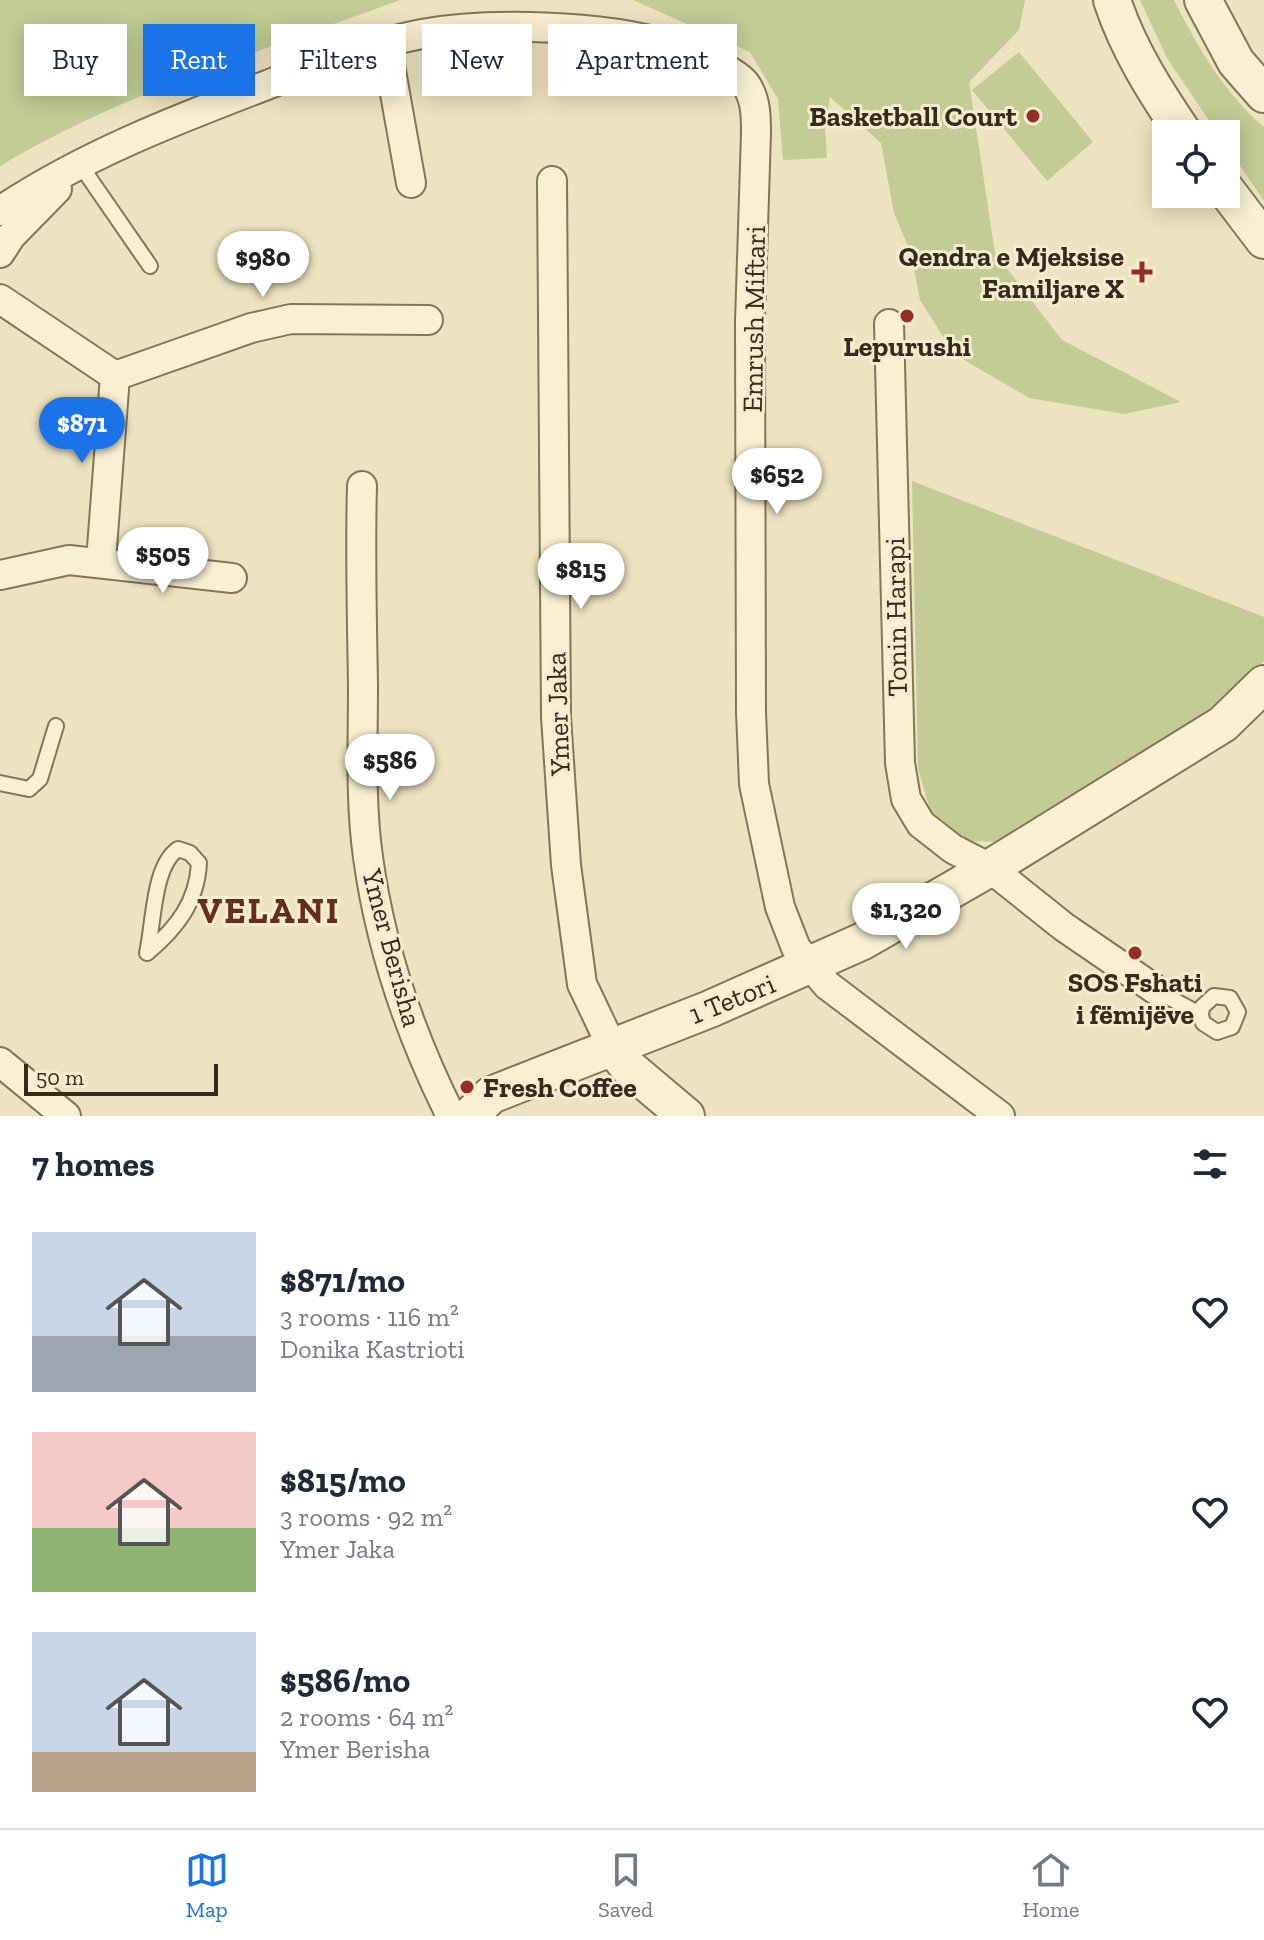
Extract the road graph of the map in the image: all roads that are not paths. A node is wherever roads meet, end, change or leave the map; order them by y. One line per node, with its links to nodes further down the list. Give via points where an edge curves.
1 (1112, 0): 7 (street, via 1123,34)
2 (1203, 0): 5 (street, via 1236,62)
3 (406, 38): 29 (street, Emrush Miftari, via 545,28 639,36 705,59 746,83 755,105 756,133 750,322 754,784 780,907 796,948)
4 (271, 85): 8 (street, Emrush Miftari, via 183,117)
5 (1264, 94)
6 (395, 96): 10 (street)
7 (1174, 120)
8 (81, 166): 12 (street, Emrush Miftari); 14 (street); 15 (lane)
9 (552, 181): 32 (street, Ymer Jaka, via 556,717 566,865 579,969)
10 (411, 183)
11 (1240, 208): 13 (street)
12 (0, 211)
13 (1264, 240)
14 (0, 253)
15 (150, 266)
16 (0, 299): 19 (street)
17 (428, 320): 19 (street, via 291,319)
18 (889, 324): 27 (street, Tonin Harapi, via 900,763 906,799 921,824)
19 (115, 376): 21 (street)
20 (362, 486): 35 (street, Ymer Berisha, via 368,856 401,994 426,1067)
21 (101, 561): 22 (street, via 69,560); 23 (street)
22 (0, 575)
23 (232, 578)
24 (1264, 684): 27 (street, 1 Tetori, via 1223,724)
25 (56, 726): 26 (lane, via 40,779 29,789)
26 (0, 783)
27 (990, 868): 29 (street, 1 Tetori); 30 (street)
28 (147, 953): 28 (lane, via 183,918 198,885 199,863 190,853 178,849 167,856 159,874)
29 (810, 967): 32 (street, 1 Tetori); 38 (street)
30 (1159, 992): 31 (lane)
31 (1201, 1015)
32 (612, 1047): 36 (street, 1 Tetori, via 491,1095); 37 (street)
33 (0, 1062): 34 (street)
34 (66, 1116)
35 (451, 1116)
36 (470, 1116)
37 (686, 1116)
38 (1000, 1116)

